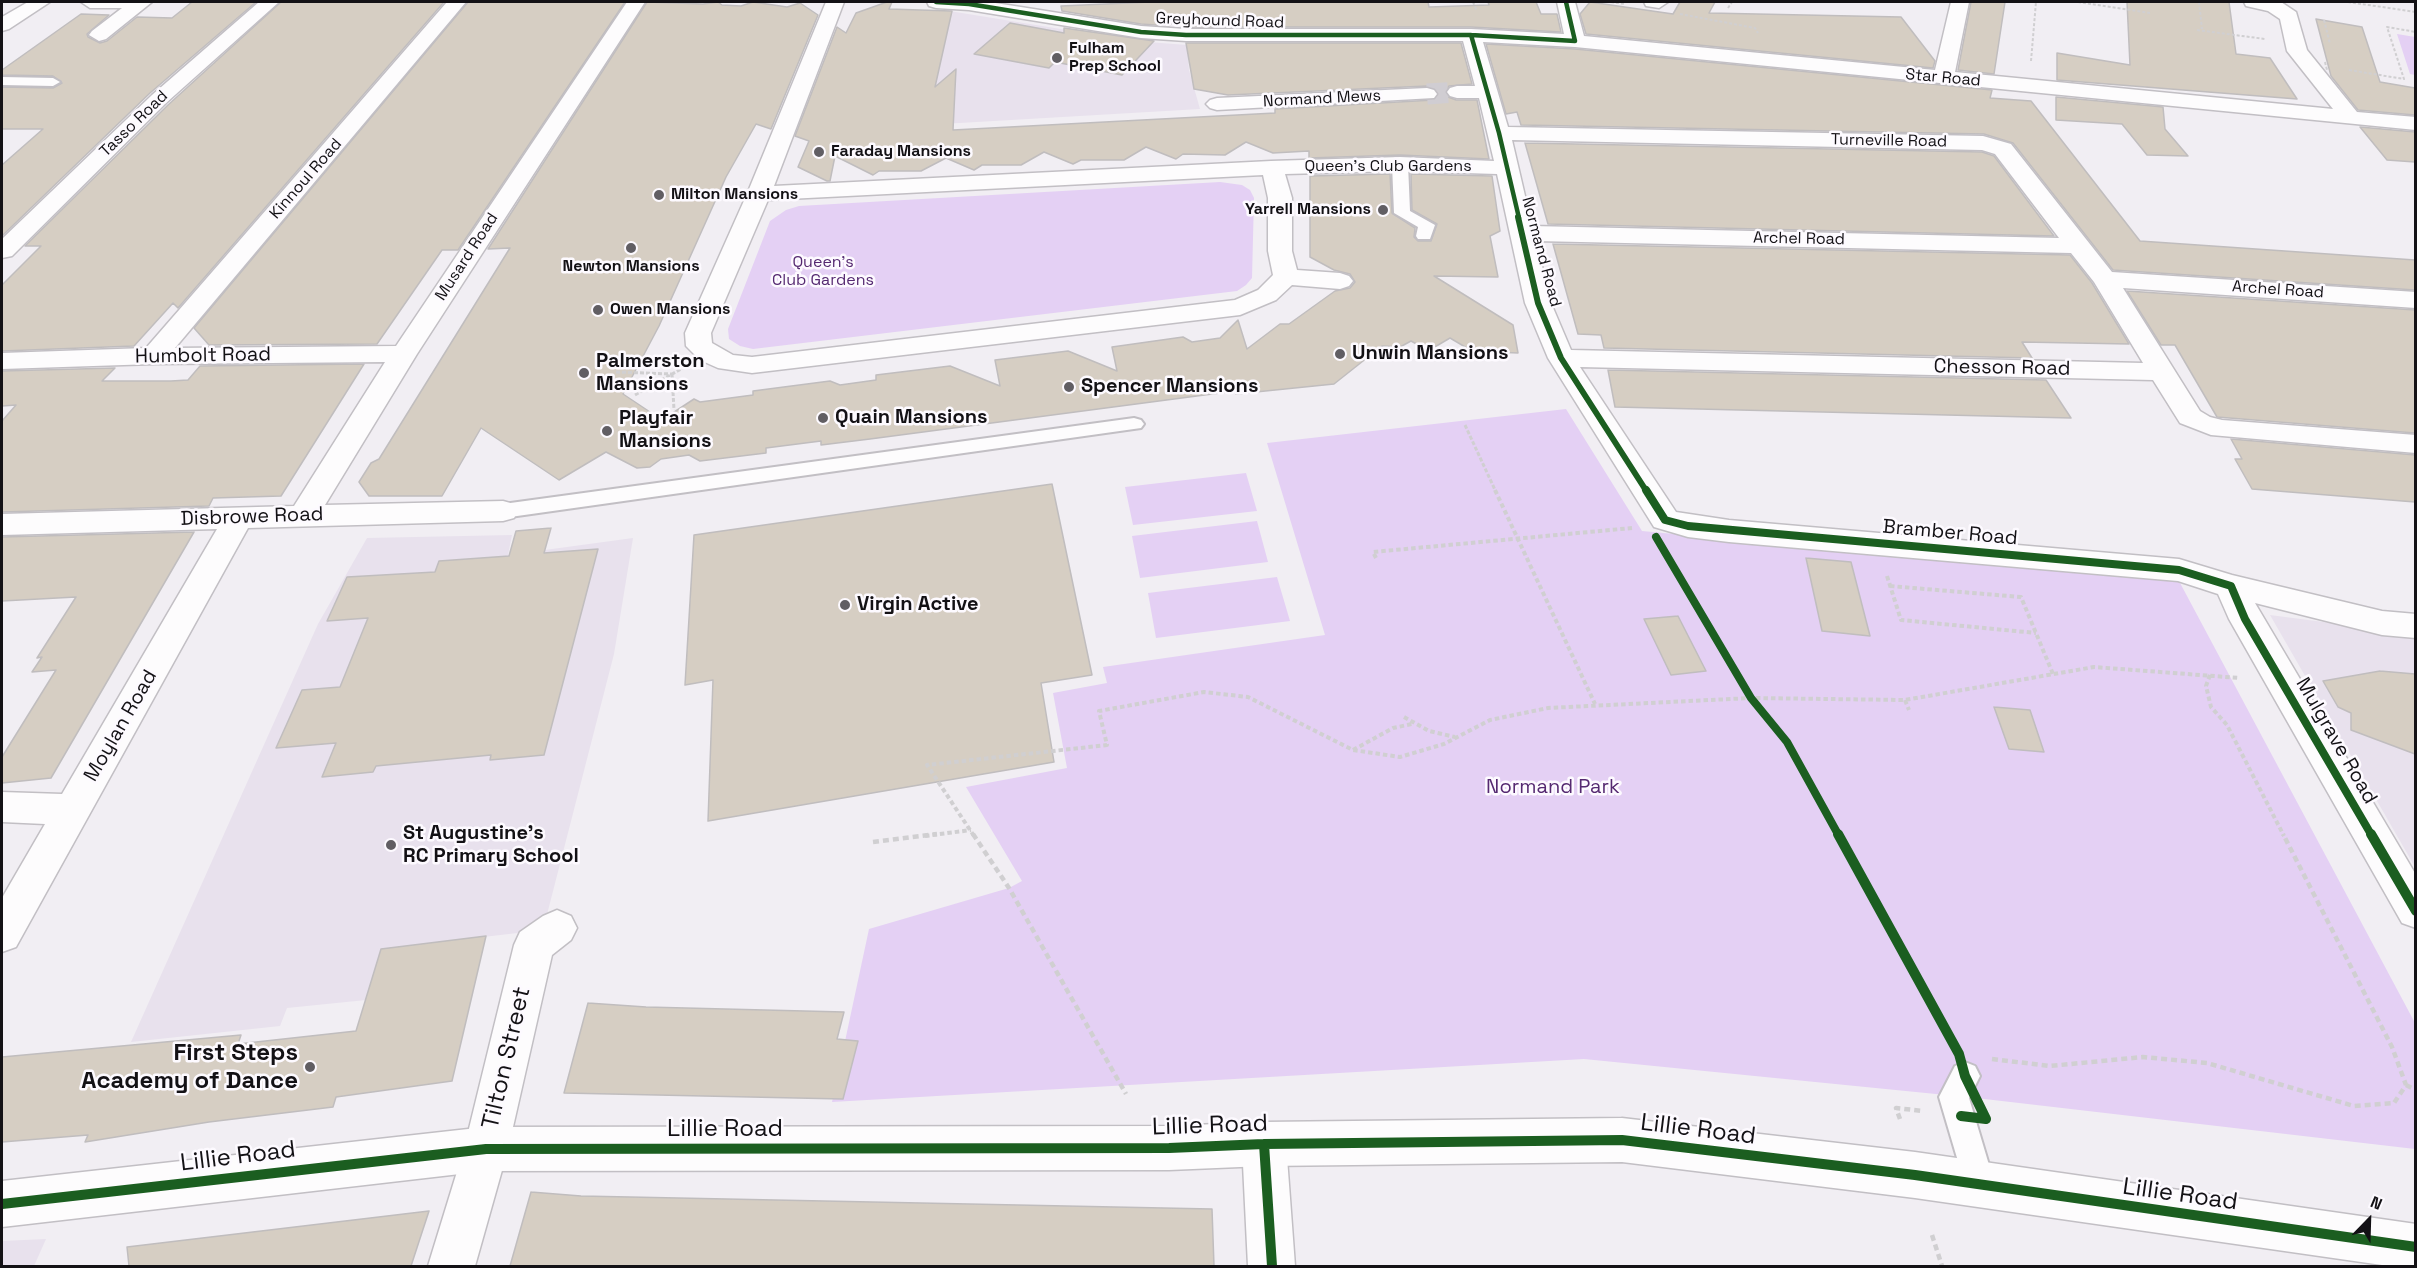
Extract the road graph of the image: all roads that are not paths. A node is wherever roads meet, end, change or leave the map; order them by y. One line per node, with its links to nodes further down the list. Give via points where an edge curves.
1 (41, 2): 15 (street)
2 (90, 2): 3 (street)
3 (142, 2): 16 (street)
4 (270, 2): 36 (street, Tasso Road, via 159,99)
5 (457, 2): 42 (street, Kinnoul Road)
6 (636, 2): 41 (street, Musard Road)
7 (835, 2): 32 (street)
8 (936, 2): 14 (street, Greyhound Road)
9 (1566, 2): 18 (street)
10 (1653, 2): 11 (street)
11 (1659, 2)
12 (1960, 2): 19 (street)
13 (2253, 2): 26 (street, via 2274,6 2289,16 2295,44 2316,62)
14 (1002, 5): 17 (street, Greyhound Road, via 1098,26 1186,35)
15 (2, 25)
16 (99, 35)
17 (1471, 35): 18 (street, Star Road); 23 (street, Normand Road)
18 (1575, 41): 19 (street, Star Road)
19 (1944, 78): 26 (street, Star Road)
20 (2, 81): 21 (lane)
21 (53, 82)
22 (1457, 92): 23 (street)
23 (1487, 92): 28 (street, Normand Road)
24 (1427, 94): 25 (street, Normand Mews)
25 (1217, 104)
26 (2350, 117): 27 (street, Star Road)
27 (2415, 124)
28 (1499, 133): 31 (street, Normand Road); 35 (street, Turneville Road, via 1983,143 2003,149)
29 (1400, 164): 30 (street, Queen's Club Gardens); 31 (street, Queen's Club Gardens); 34 (lane, via 1402,213 1427,225)
30 (1271, 168): 32 (street, Queen's Club Gardens); 37 (street, Queen's Club Gardens, via 1281,198 1280,252)
31 (1506, 168): 33 (street, Normand Road)
32 (759, 194): 37 (street, via 698,333 699,346 728,362 752,365 1239,307 1267,295)
33 (1521, 233): 35 (street, Archel Road); 43 (street, Normand Road, via 1538,303)
34 (1424, 236)
35 (2078, 246): 38 (street, Turneville Road)
36 (3, 251)
37 (1286, 277): 39 (street)
38 (2105, 279): 40 (street, Archel Road); 45 (street, Turneville Road)
39 (1340, 281)
40 (2415, 300)
41 (404, 354): 42 (street, Humbolt Road); 49 (street, Musard Road)
42 (154, 356): 44 (street, Humbolt Road)
43 (1561, 358): 45 (street, Chesson Road); 51 (street, Normand Road)
44 (2, 360)
45 (2162, 372): 47 (street, via 2190,417 2221,429)
46 (1134, 424): 48 (lane)
47 (2415, 444)
48 (503, 511): 49 (street, Disbrowe Road)
49 (304, 515): 50 (street, Disbrowe Road)
50 (239, 517): 52 (street, Disbrowe Road); 56 (street, Moylan Road)
51 (1665, 520): 53 (street, Bramber Road, via 1729,531 2180,570)
52 (2, 524)
53 (2231, 586): 54 (street, Bramber Road, via 2382,623); 57 (street, Mulgrave Road, via 2245,619)
54 (2415, 626)
55 (2, 807): 56 (street)
56 (73, 810): 59 (street, Moylan Road)
57 (2415, 911)
58 (557, 928): 62 (street, Tilton Street, via 534,945)
59 (2, 934)
60 (1962, 1065): 63 (lane, via 1954,1097)
61 (1264, 1144): 62 (street, Lillie Road, via 1169,1148); 63 (street, Lillie Road, via 1622,1140); 67 (street)
62 (486, 1149): 64 (street, Lillie Road); 66 (street, Tilton Street)
63 (1980, 1185): 65 (street, Lillie Road)
64 (2, 1204)
65 (2415, 1247)
66 (451, 1266)
67 (1272, 1266)

